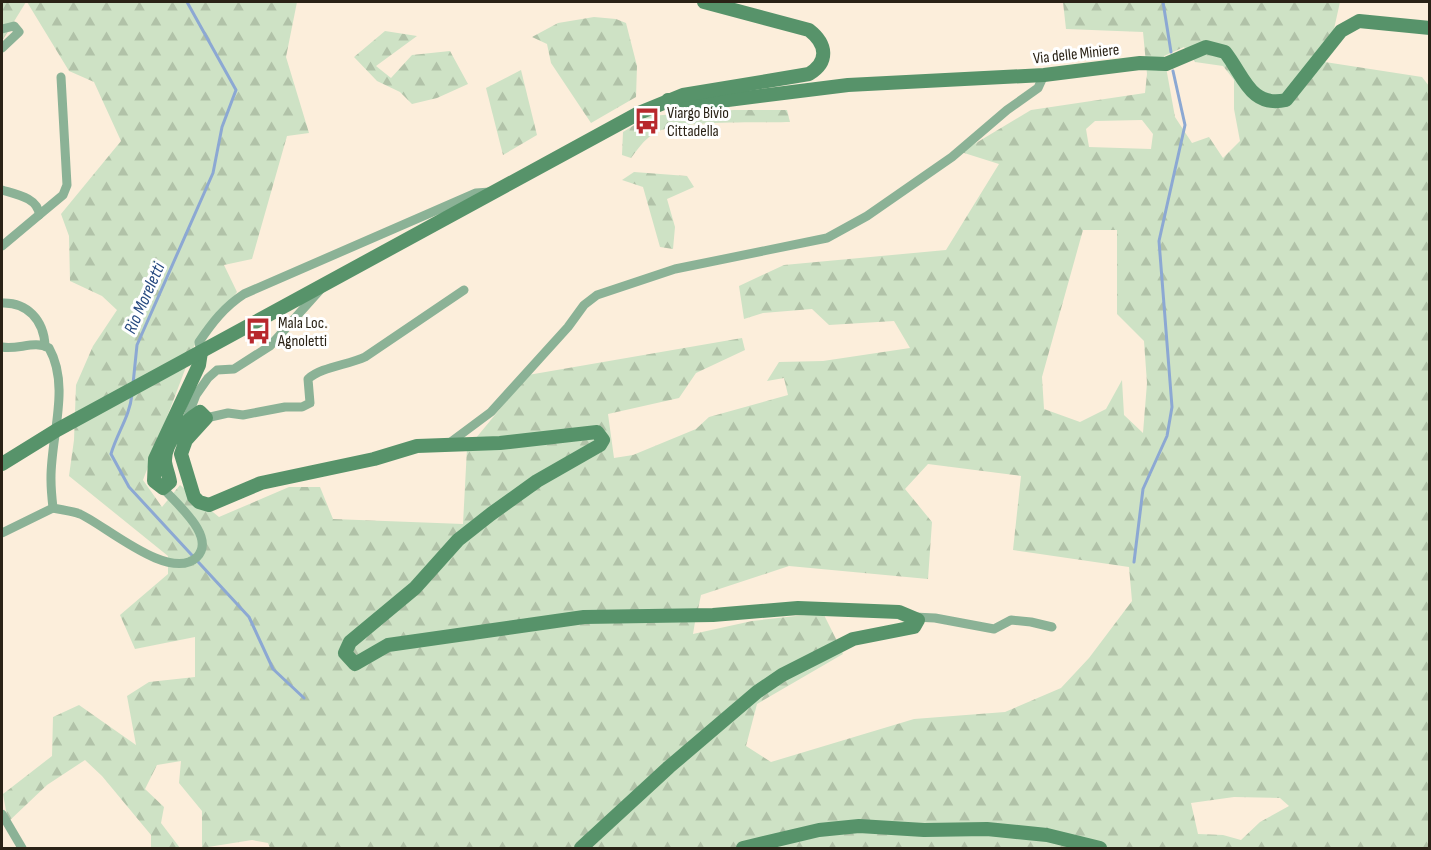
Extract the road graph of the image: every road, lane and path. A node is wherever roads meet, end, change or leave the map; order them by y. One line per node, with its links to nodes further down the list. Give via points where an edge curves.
1 (704, 2): 7 (street, via 809,30 819,38 823,61 809,75 683,94)
2 (2, 28): 4 (street, via 14,26 19,32)
3 (1430, 28): 5 (street, Via delle Miniere, via 1359,21 1341,31 1286,100 1275,102 1261,100 1225,52 1206,47 1166,64 1140,63)
4 (2, 48)
5 (1044, 75): 7 (street, Via delle Miniere, via 856,85 673,107); 21 (street, via 1038,88 952,158 867,216 826,238 675,269 597,295 491,412)
6 (61, 77): 10 (street, via 67,184 63,195)
7 (668, 100): 9 (street)
8 (2, 190): 10 (street, via 33,202)
9 (495, 192): 12 (street); 17 (street, via 476,193 243,294 227,304 212,323 199,342)
10 (39, 215): 11 (street)
11 (2, 246)
12 (322, 287): 17 (street); 19 (street, via 270,346 234,369 217,370 208,378)
13 (464, 290): 18 (street, via 364,357 313,374 308,379 310,404)
14 (2, 303): 15 (street, via 20,304 27,309 39,323)
15 (45, 346): 16 (street); 20 (street, via 52,353 57,373)
16 (2, 347)
17 (201, 352): 20 (street); 23 (street, via 199,366 156,459 154,481)
18 (206, 418): 19 (street, via 200,412); 21 (street, via 186,440 181,454 194,497 209,505 261,483 417,446)
19 (186, 421): 23 (street, via 169,445 165,462 170,482)
20 (57, 430): 22 (street); 24 (street, via 50,478)
21 (446, 446): 26 (street, via 597,432 603,440 600,446 537,482 458,540 415,588 350,642 345,653 355,663 388,645 584,617 713,615 798,608 899,612)
22 (2, 464)
23 (163, 488): 24 (street, via 201,532 201,550 195,558 180,564 148,555 81,515)
24 (53, 508): 25 (street)
25 (2, 533)
26 (914, 617): 27 (street, via 994,629 1011,620); 30 (street, via 918,620 914,627 853,639 812,658 757,692)
27 (1052, 627)
28 (2, 814): 29 (street)
29 (22, 849)
30 (581, 849)
31 (743, 849): 32 (street, via 859,826 997,830 1047,835)
32 (1100, 849)

